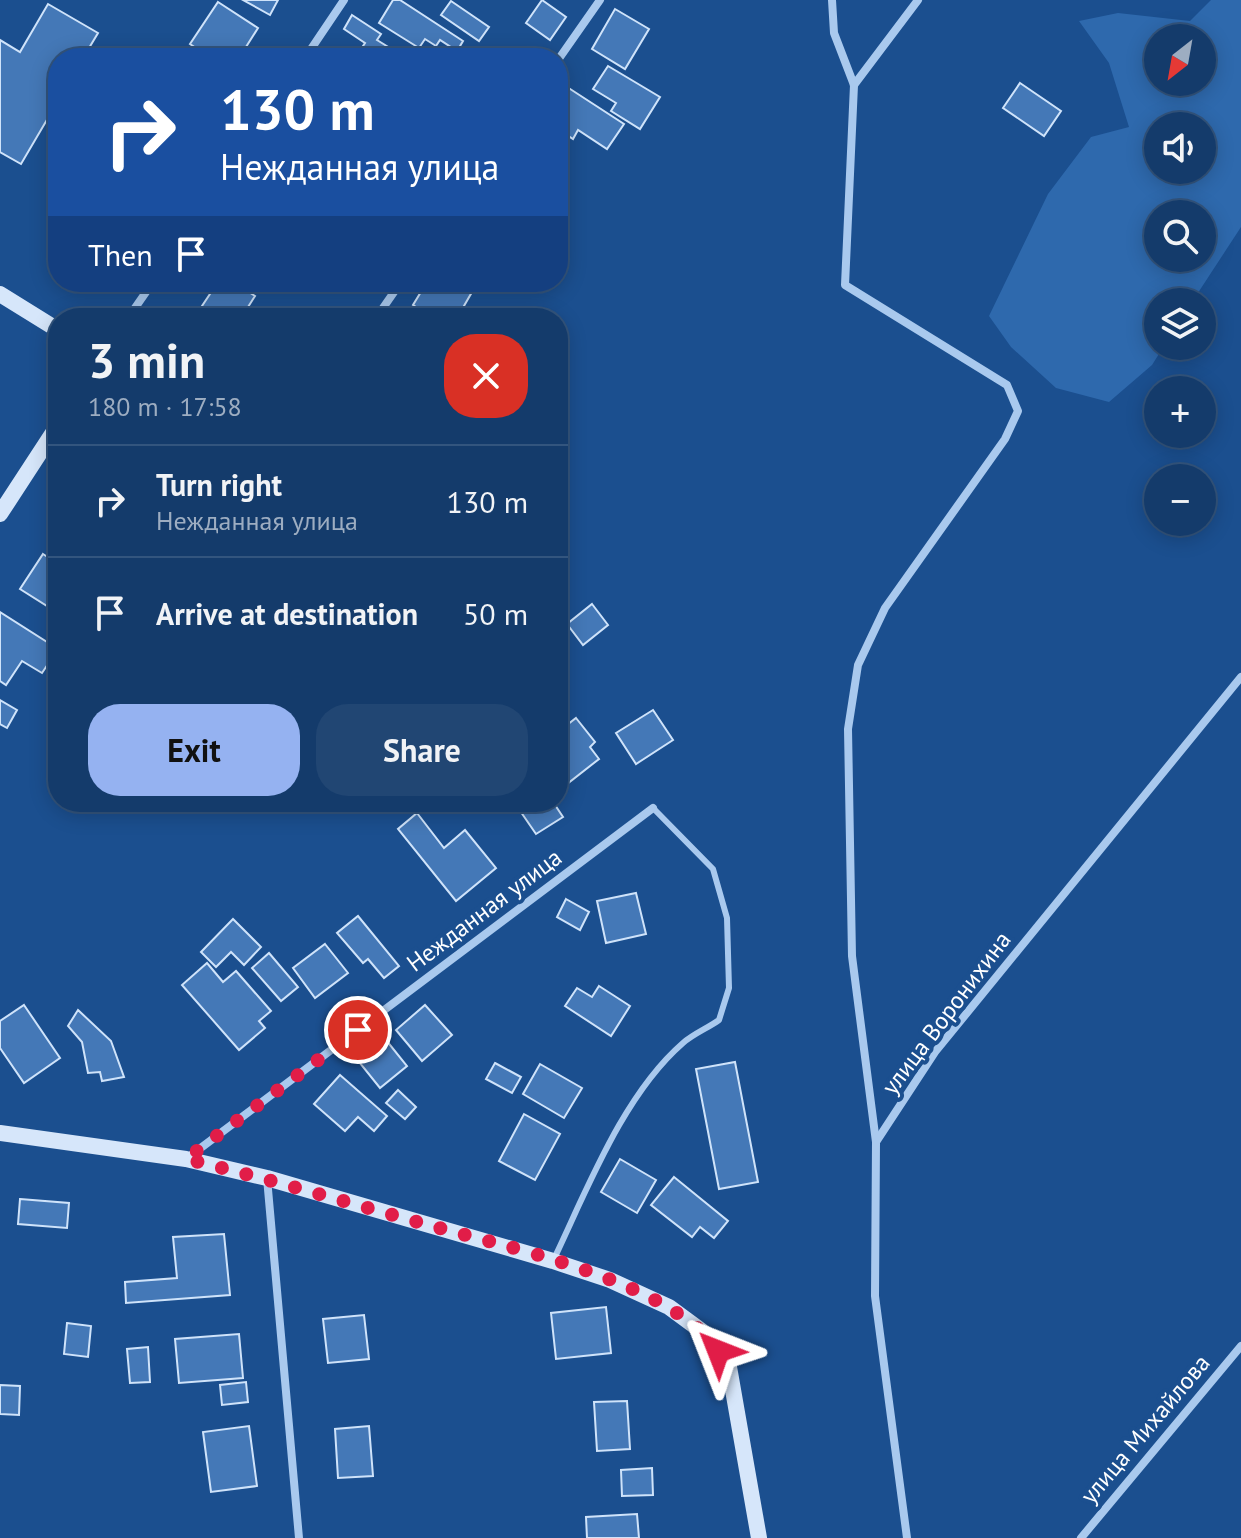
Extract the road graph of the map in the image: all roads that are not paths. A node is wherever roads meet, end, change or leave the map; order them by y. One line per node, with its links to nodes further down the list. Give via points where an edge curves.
1 (344, 0): 5 (street)
2 (600, 0): 6 (street)
3 (832, 0): 7 (street, via 834,33)
4 (918, 0): 7 (street)
5 (312, 48)
6 (566, 48)
7 (854, 85): 15 (street, via 845,285 1007,385 1018,411 1005,439 885,608 858,665 848,729 852,956)
8 (0, 294): 9 (street)
9 (48, 324)
10 (48, 440): 11 (street)
11 (0, 514)
12 (1241, 677): 15 (street, улица Воронихина, via 935,1052)
13 (653, 808): 16 (street, Нежданная улица); 18 (lane, via 713,869 727,918 727,998 719,1020 671,1054 623,1119)
14 (0, 1133): 16 (street)
15 (876, 1142): 22 (street, via 875,1296)
16 (186, 1159): 17 (street)
17 (267, 1178): 18 (street); 20 (street)
18 (553, 1261): 21 (street, via 669,1307 707,1335 729,1367)
19 (1241, 1346): 23 (street, улица Михайлова)
20 (299, 1538)
21 (759, 1538)
22 (907, 1538)
23 (1081, 1538)

